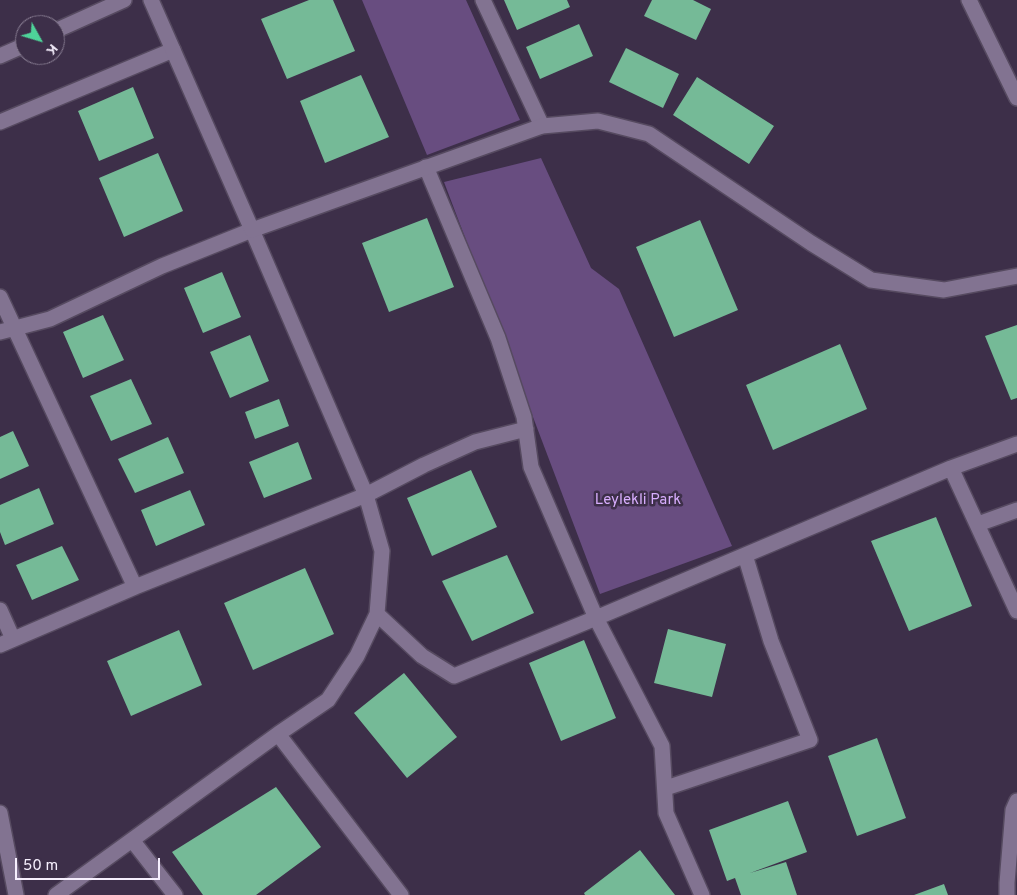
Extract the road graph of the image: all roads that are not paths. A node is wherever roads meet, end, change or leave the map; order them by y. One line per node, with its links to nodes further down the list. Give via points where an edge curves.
1 (124, 0): 5 (street)
2 (151, 0): 7 (street)
3 (483, 0): 11 (street)
4 (969, 0): 9 (street)
5 (65, 27)
6 (15, 49): 8 (street)
7 (173, 50): 10 (street); 13 (street)
8 (0, 56)
9 (1017, 98)
10 (0, 122)
11 (542, 126): 12 (street); 14 (street, via 598,121 648,134 871,280 944,290)
12 (426, 167): 13 (street); 17 (street, via 498,338)
13 (252, 230): 16 (street, via 162,266 50,319); 20 (street)
14 (1017, 276)
15 (0, 297): 16 (street)
16 (7, 330): 24 (street)
17 (526, 429): 20 (street, via 475,442); 28 (street, via 530,468)
18 (1017, 444): 19 (street)
19 (951, 468): 22 (street); 23 (street)
20 (366, 495): 24 (street); 27 (street, via 382,551)
21 (1017, 510): 22 (street)
22 (978, 524): 26 (street)
23 (745, 555): 28 (street); 31 (street, via 771,641 810,740)
24 (135, 587): 29 (street)
25 (0, 610): 29 (street)
26 (1017, 610)
27 (377, 614): 28 (street, via 422,656 454,676); 30 (street, via 357,656 328,700)
28 (596, 618): 31 (street, via 662,746)
29 (7, 642)
30 (278, 734): 34 (street); 38 (street)
31 (666, 788): 39 (street, via 666,813)
32 (1017, 801): 40 (street, via 1013,810)
33 (0, 814): 35 (street)
34 (132, 840): 36 (street); 37 (street)
35 (16, 895)
36 (56, 895)
37 (175, 895)
38 (402, 895)
39 (702, 895)
40 (1007, 895)

